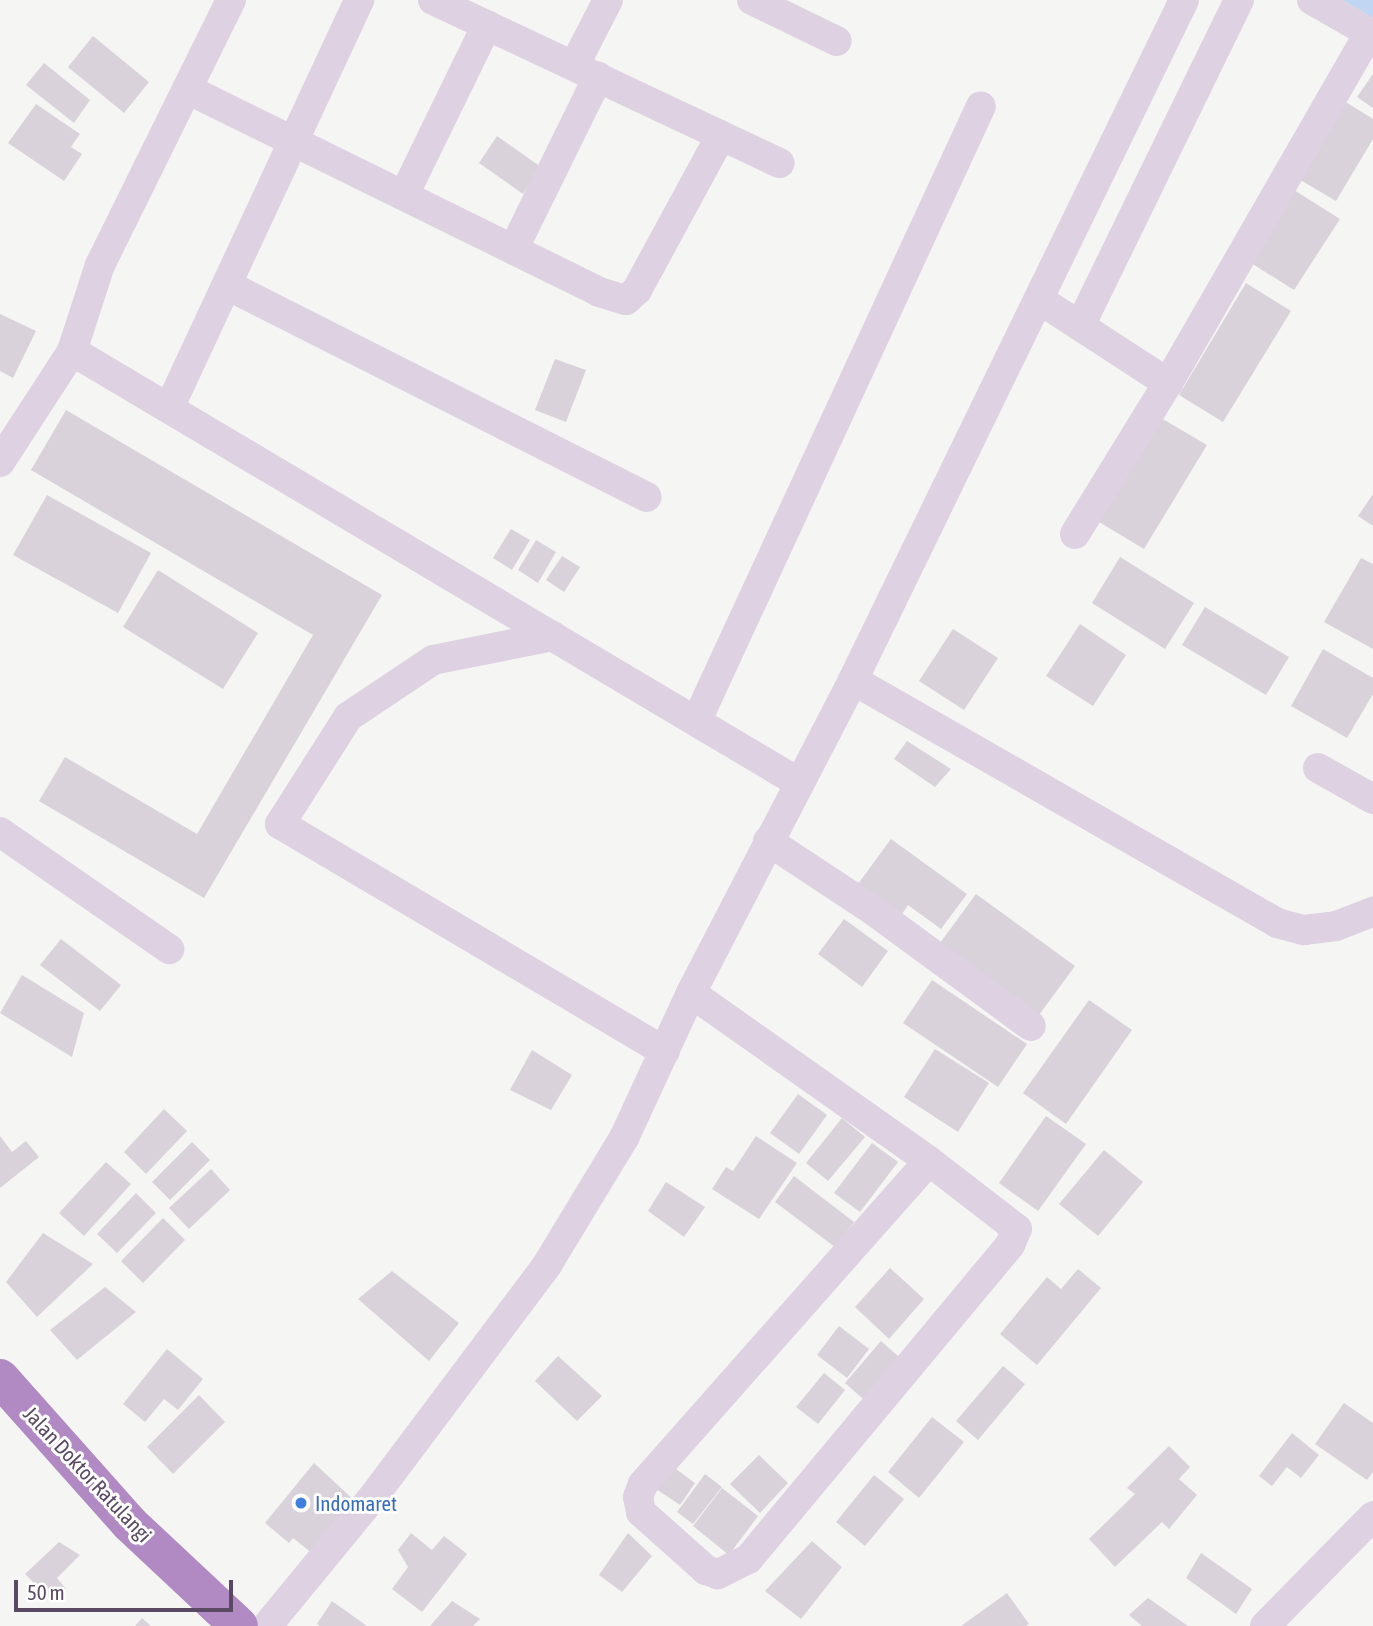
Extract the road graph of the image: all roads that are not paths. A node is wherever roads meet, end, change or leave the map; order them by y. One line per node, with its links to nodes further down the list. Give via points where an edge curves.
1 (231, 0): 13 (street)
2 (359, 0): 16 (street)
3 (433, 0): 9 (street)
4 (608, 0): 12 (street)
5 (752, 0): 11 (street)
6 (1184, 0): 21 (street)
7 (1240, 0): 22 (street)
8 (1312, 0): 10 (street)
9 (487, 25): 12 (street); 18 (street)
10 (1371, 34): 24 (street)
11 (837, 41)
12 (586, 72): 15 (street); 19 (street)
13 (187, 89): 16 (street); 23 (street, via 100,265)
14 (981, 107): 31 (street)
15 (721, 135): 17 (street); 19 (street, via 637,290 626,300 599,292)
16 (293, 142): 18 (street); 20 (street)
17 (780, 163)
18 (404, 195): 19 (street)
19 (514, 248)
20 (227, 285): 25 (street); 27 (street)
21 (1040, 300): 22 (street); 30 (street)
22 (1080, 326): 24 (street)
23 (72, 351): 25 (street); 26 (street)
24 (1168, 383): 28 (street)
25 (170, 406): 29 (street)
26 (0, 462)
27 (646, 497)
28 (1075, 534)
29 (553, 636): 31 (street); 41 (street, via 433,660 348,717 280,824)
30 (853, 680): 33 (street); 37 (street, via 1277,923 1304,930 1336,926)
31 (697, 720): 33 (street)
32 (1318, 768): 34 (street)
33 (798, 782): 36 (street)
34 (1373, 800)
35 (0, 832): 38 (street)
36 (768, 841): 39 (street); 40 (street, via 871,909)
37 (1373, 912)
38 (169, 949)
39 (691, 993): 41 (street); 42 (street)
40 (1031, 1026)
41 (665, 1052): 46 (street, via 624,1138 547,1265 373,1497)
42 (929, 1161): 42 (street, via 1014,1223 1015,1236 748,1559 718,1574 706,1570 641,1512 638,1497 643,1484)
43 (0, 1378): 45 (highway, Jalan Doktor Ratulangi, via 130,1524)
44 (1373, 1516): 47 (street)
45 (239, 1626)
46 (267, 1626)
47 (1265, 1626)

